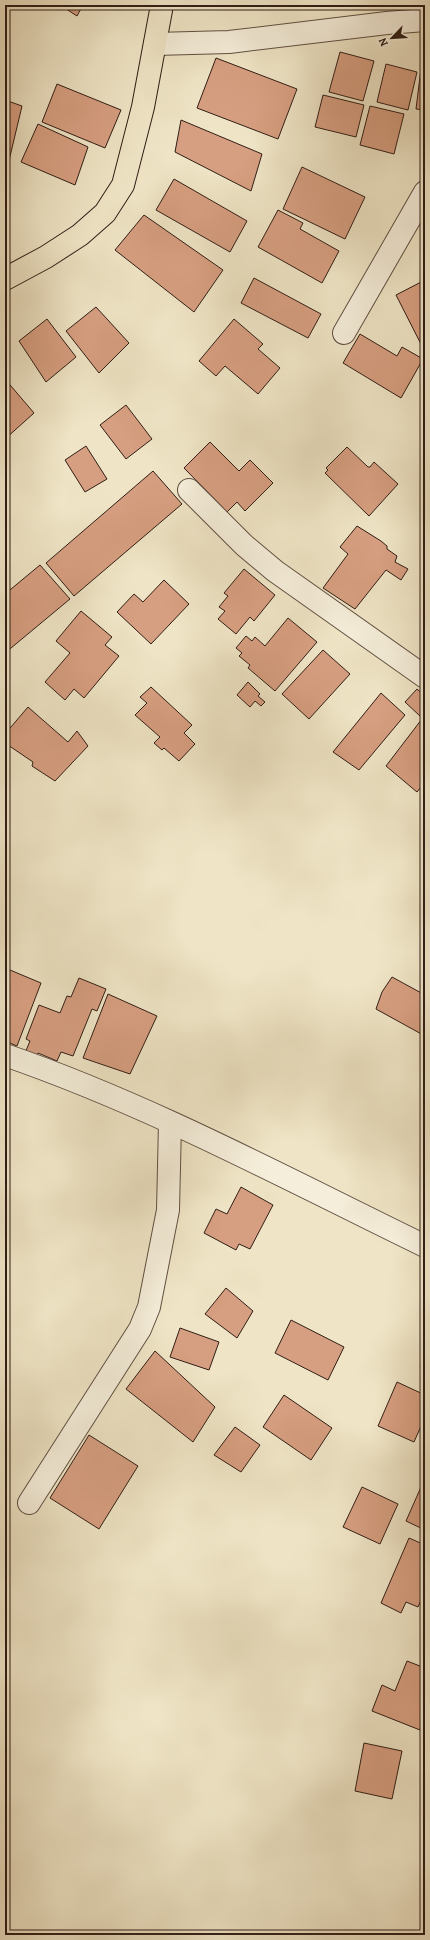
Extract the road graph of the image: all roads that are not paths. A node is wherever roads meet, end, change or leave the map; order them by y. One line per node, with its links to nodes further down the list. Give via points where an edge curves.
1 (162, 5): 3 (highway)
2 (425, 20): 3 (street, via 229,42)
3 (155, 44): 5 (highway, via 143,106 123,185 115,198 105,213 80,234 46,257)
4 (425, 192): 6 (street)
5 (5, 279)
6 (344, 333)
7 (189, 490): 8 (street, via 244,545 275,570)
8 (425, 677)
9 (5, 1055): 10 (street, via 44,1068)
10 (170, 1123): 11 (street); 12 (street, via 168,1210 149,1306 140,1329)
11 (425, 1246)
12 (29, 1503)

